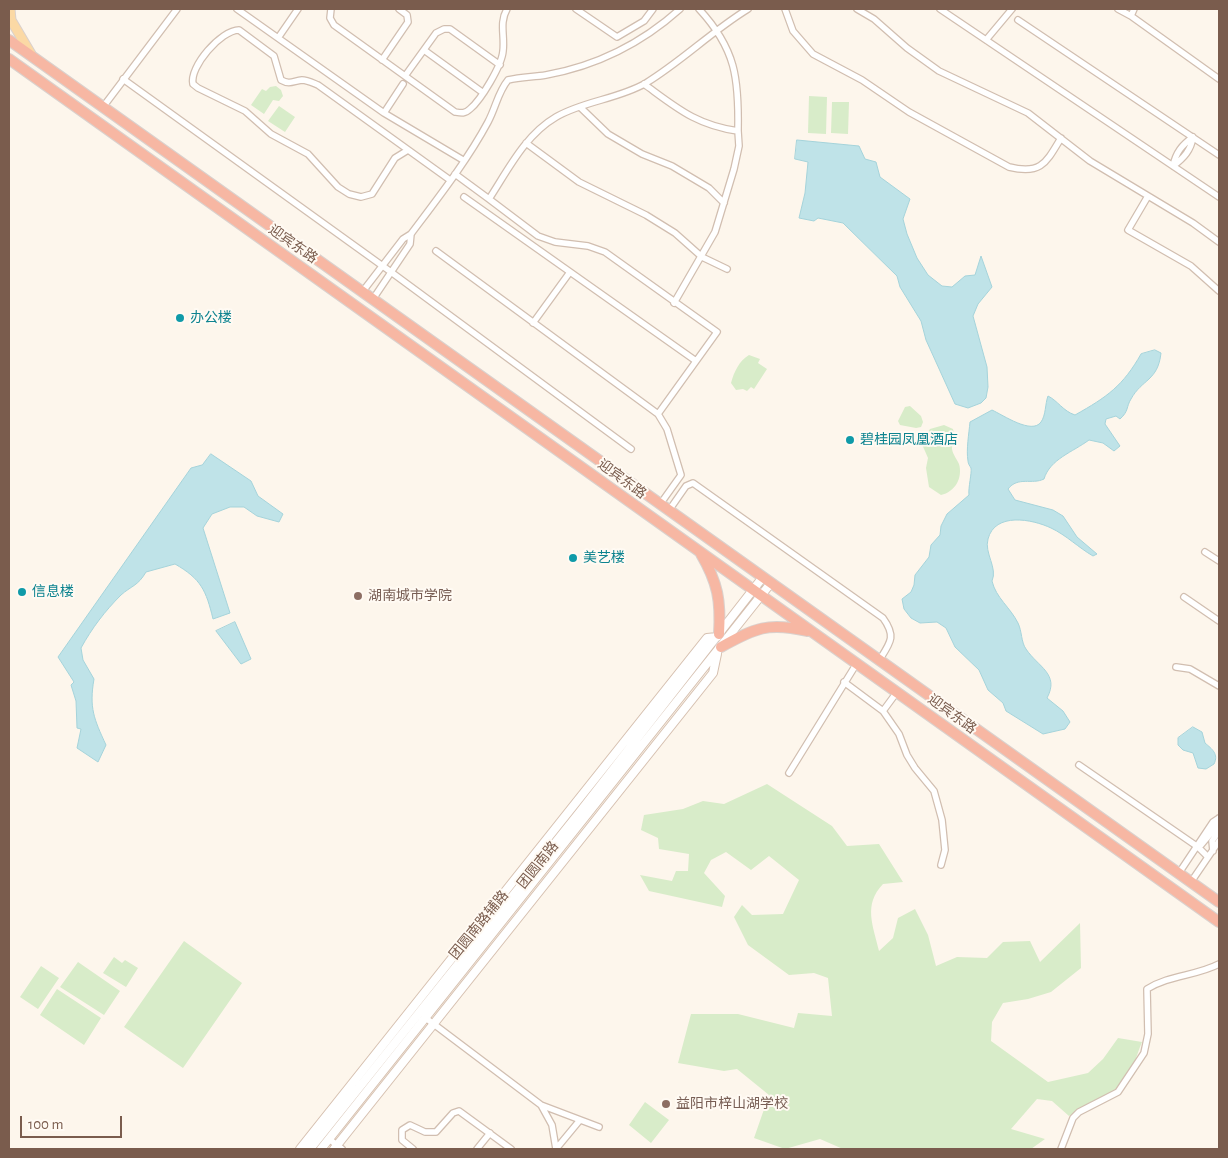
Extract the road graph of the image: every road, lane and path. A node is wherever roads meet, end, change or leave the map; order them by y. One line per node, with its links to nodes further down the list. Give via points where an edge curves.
1 (10, 9): 26 (main road, via 11,20)
2 (177, 9): 33 (street)
3 (237, 9): 22 (street)
4 (298, 9): 22 (street)
5 (331, 9): 28 (street, via 330,18 334,25)
6 (399, 9): 28 (street, via 407,15 408,22)
7 (507, 9): 29 (street, via 502,19 504,51)
8 (576, 9): 9 (street, via 617,37 644,21)
9 (653, 9)
10 (680, 9): 47 (street, via 662,25 621,51 580,67 508,80 500,90 489,121)
11 (700, 9): 21 (street)
12 (748, 9): 21 (street)
13 (785, 9): 43 (street, via 793,31 813,54 1009,167 1025,171 1037,168 1047,160)
14 (857, 9): 43 (street, via 939,71 1028,113)
15 (940, 9): 24 (street)
16 (1012, 9): 24 (street)
17 (1118, 9): 19 (street)
18 (1134, 9): 19 (street)
19 (1131, 16): 34 (street)
20 (1018, 20): 42 (street)
21 (717, 28): 36 (street, via 678,62); 41 (street, via 734,63 739,96)
22 (278, 38): 40 (street)
23 (9, 40): 26 (highway, 迎宾东路)
24 (986, 40): 48 (street)
25 (424, 50): 29 (street, via 436,34 450,29); 32 (street); 37 (street)
26 (32, 57): 38 (highway, 迎宾东路)
27 (9, 59): 31 (highway, 迎宾东路)
28 (382, 60): 32 (street)
29 (500, 65): 37 (street)
30 (9, 66): 31 (main road)
31 (25, 71): 74 (highway, 迎宾东路)
32 (405, 76): 37 (street, via 455,112 463,113 470,109)
33 (123, 79): 38 (street); 60 (street)
34 (1219, 79)
35 (403, 84): 40 (street)
36 (644, 84): 39 (street); 41 (street, via 688,116 714,128)
37 (482, 92)
38 (103, 107): 64 (highway, 迎宾东路)
39 (580, 107): 44 (street, via 557,116); 55 (street, via 608,134 709,188)
40 (384, 113): 47 (street)
41 (738, 131): 55 (street, via 739,146)
42 (1193, 137): 46 (street); 48 (street, via 1182,160)
43 (1061, 138): 51 (street, via 1090,161)
44 (526, 143): 54 (street); 59 (street, via 579,182 646,215)
45 (408, 150): 45 (street, via 318,85 308,81 294,83 281,80 274,56 239,30 218,38 194,72 193,84 198,88 245,111 271,134 308,154 338,187 349,194 361,197 372,194 394,158); 50 (street)
46 (1219, 155)
47 (463, 160): 49 (street)
48 (1173, 166): 53 (street)
49 (455, 174): 50 (street); 54 (street)
50 (450, 180): 56 (street)
51 (1148, 196): 57 (street); 65 (street, via 1128,230 1191,266)
52 (464, 197): 63 (street)
53 (1219, 197)
54 (489, 199): 67 (street, via 538,236 606,252)
55 (724, 203): 59 (street, via 715,232)
56 (411, 234): 60 (street, via 403,239); 62 (street, via 410,244)
57 (1219, 242)
58 (436, 251): 68 (street)
59 (702, 257): 61 (street); 67 (street)
60 (382, 266): 62 (street); 64 (street)
61 (727, 268)
62 (390, 272): 66 (street); 71 (street)
63 (570, 272): 68 (street); 69 (street)
64 (362, 291): 66 (highway, 迎宾东路)
65 (1219, 291)
66 (373, 299): 72 (highway, 迎宾东路)
67 (674, 303): 69 (street, via 718,332)
68 (533, 323): 70 (street)
69 (696, 361): 70 (street)
70 (658, 414): 72 (street, via 667,429 681,475)
71 (631, 449)
72 (660, 503): 73 (highway, 迎宾东路)
73 (670, 509): 77 (highway, 迎宾东路); 83 (street, via 686,486 693,483 710,494 883,618 891,629 891,642)
74 (700, 552): 78 (highway, 迎宾东路); 82 (highway, via 719,595)
75 (1205, 552): 76 (street)
76 (1219, 561)
77 (767, 580): 78 (main road, 团圆南路); 83 (highway, 迎宾东路)
78 (758, 593): 81 (highway, 迎宾东路); 82 (main road, 团圆南路); 82 (main road, 团圆南路)
79 (1184, 597): 80 (street)
80 (1219, 621)
81 (813, 632): 82 (highway, via 788,626 765,626); 84 (highway, 迎宾东路)
82 (719, 643): 104 (main road, 团圆南路); 105 (main road, 团圆南路辅路, via 714,673); 112 (main road, 团圆南路辅路, via 708,638); 113 (main road, 团圆南路)
83 (880, 659): 99 (highway, 迎宾东路)
84 (857, 663): 86 (street); 88 (highway, 迎宾东路)
85 (1176, 667): 87 (street, via 1190,669)
86 (844, 682): 89 (street); 91 (street)
87 (1219, 686)
88 (897, 692): 89 (street); 102 (highway, 迎宾东路)
89 (883, 710): 98 (street, via 899,734 906,755 934,791 942,820 945,850)
90 (1078, 765): 95 (street)
91 (789, 773)
92 (1219, 818): 95 (street, via 1217,826)
93 (1219, 831): 96 (street, via 1212,841)
94 (1219, 841): 96 (street)
95 (1198, 847): 97 (street); 99 (street)
96 (1213, 851): 97 (street)
97 (1208, 857): 100 (street)
98 (941, 865)
99 (1179, 874): 100 (highway, 迎宾东路)
100 (1191, 882): 101 (highway, 迎宾东路)
101 (1219, 902)
102 (1219, 922)
103 (1219, 964): 119 (street, via 1147,989 1148,1034 1144,1054 1118,1092 1073,1118)
104 (427, 1019): 105 (street); 110 (main road, 团圆南路)
105 (434, 1024): 106 (street); 111 (main road, 团圆南路辅路)
106 (541, 1105): 107 (street); 118 (street, via 552,1125)
107 (580, 1120): 108 (street); 118 (street)
108 (599, 1128)
109 (490, 1133): 115 (street, via 459,1111 453,1113 436,1132 406,1126 402,1130 402,1140); 116 (street); 117 (street)
110 (329, 1140): 111 (street); 114 (main road, 团圆南路)
111 (338, 1148)
112 (300, 1149)
113 (310, 1149)
114 (321, 1149)
115 (413, 1149)
116 (477, 1149)
117 (511, 1149)
118 (556, 1149)
119 (1061, 1149)

